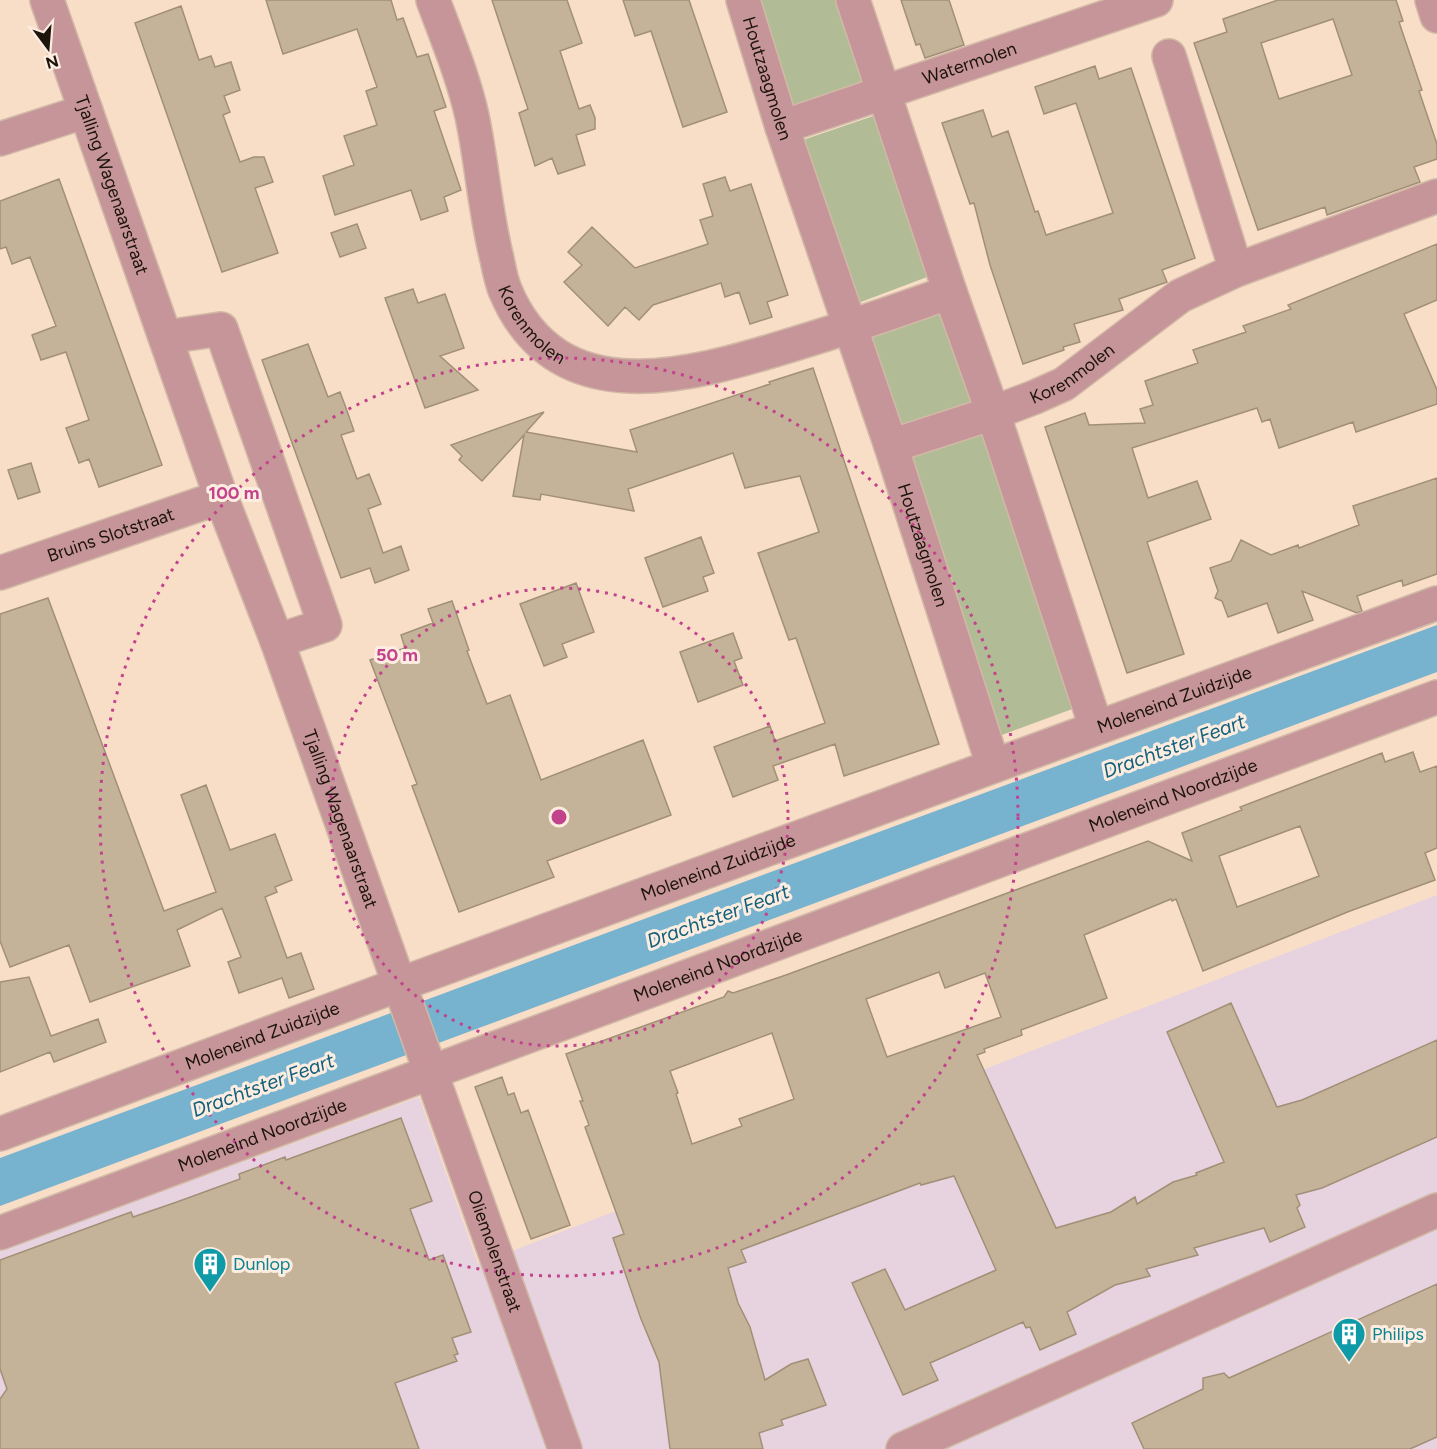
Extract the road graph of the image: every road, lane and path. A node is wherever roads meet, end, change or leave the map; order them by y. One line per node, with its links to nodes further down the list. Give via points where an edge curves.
1 (47, 0): 10 (street, Tjalling Wagenaarstraat)
2 (433, 0): 16 (street, Korenmolen, via 472,116 504,288 518,316 540,343 565,360 590,370 650,376 696,371 745,359)
3 (743, 0): 11 (street, Houtzaagmolen)
4 (853, 0): 9 (street)
5 (1156, 0): 9 (street, Watermolen)
6 (1432, 0): 7 (street)
7 (1437, 16)
8 (1169, 56): 14 (street)
9 (885, 93): 11 (street, Watermolen); 15 (street)
10 (86, 111): 12 (street); 17 (street, Tjalling Wagenaarstraat)
11 (782, 127): 16 (street, Houtzaagmolen)
12 (0, 139)
13 (1437, 196): 14 (street, Korenmolen)
14 (1236, 270): 18 (street, Korenmolen, via 1180,296 1064,384)
15 (950, 292): 16 (street); 18 (street)
16 (850, 327): 19 (street, Houtzaagmolen)
17 (165, 337): 20 (street, Tjalling Wagenaarstraat); 23 (street, via 221,329 325,625)
18 (993, 413): 19 (street, Korenmolen); 25 (street)
19 (891, 446): 26 (street, Houtzaagmolen)
20 (221, 497): 21 (street, Bruins Slotstraat); 23 (street, Tjalling Wagenaarstraat)
21 (0, 573)
22 (1437, 603): 25 (street, Moleneind Zuidzijde)
23 (277, 641): 27 (street, Tjalling Wagenaarstraat)
24 (1437, 697): 28 (street, Moleneind Noordzijde)
25 (1096, 727): 26 (street, Moleneind Zuidzijde)
26 (993, 765): 27 (street, Moleneind Zuidzijde)
27 (401, 991): 28 (street, Tjalling Wagenaarstraat); 29 (street, Moleneind Zuidzijde)
28 (427, 1062): 31 (street, Moleneind Noordzijde); 32 (street, Oliemolenstraat)
29 (0, 1134)
30 (1437, 1210): 33 (street)
31 (0, 1233)
32 (565, 1449)
33 (903, 1449)

